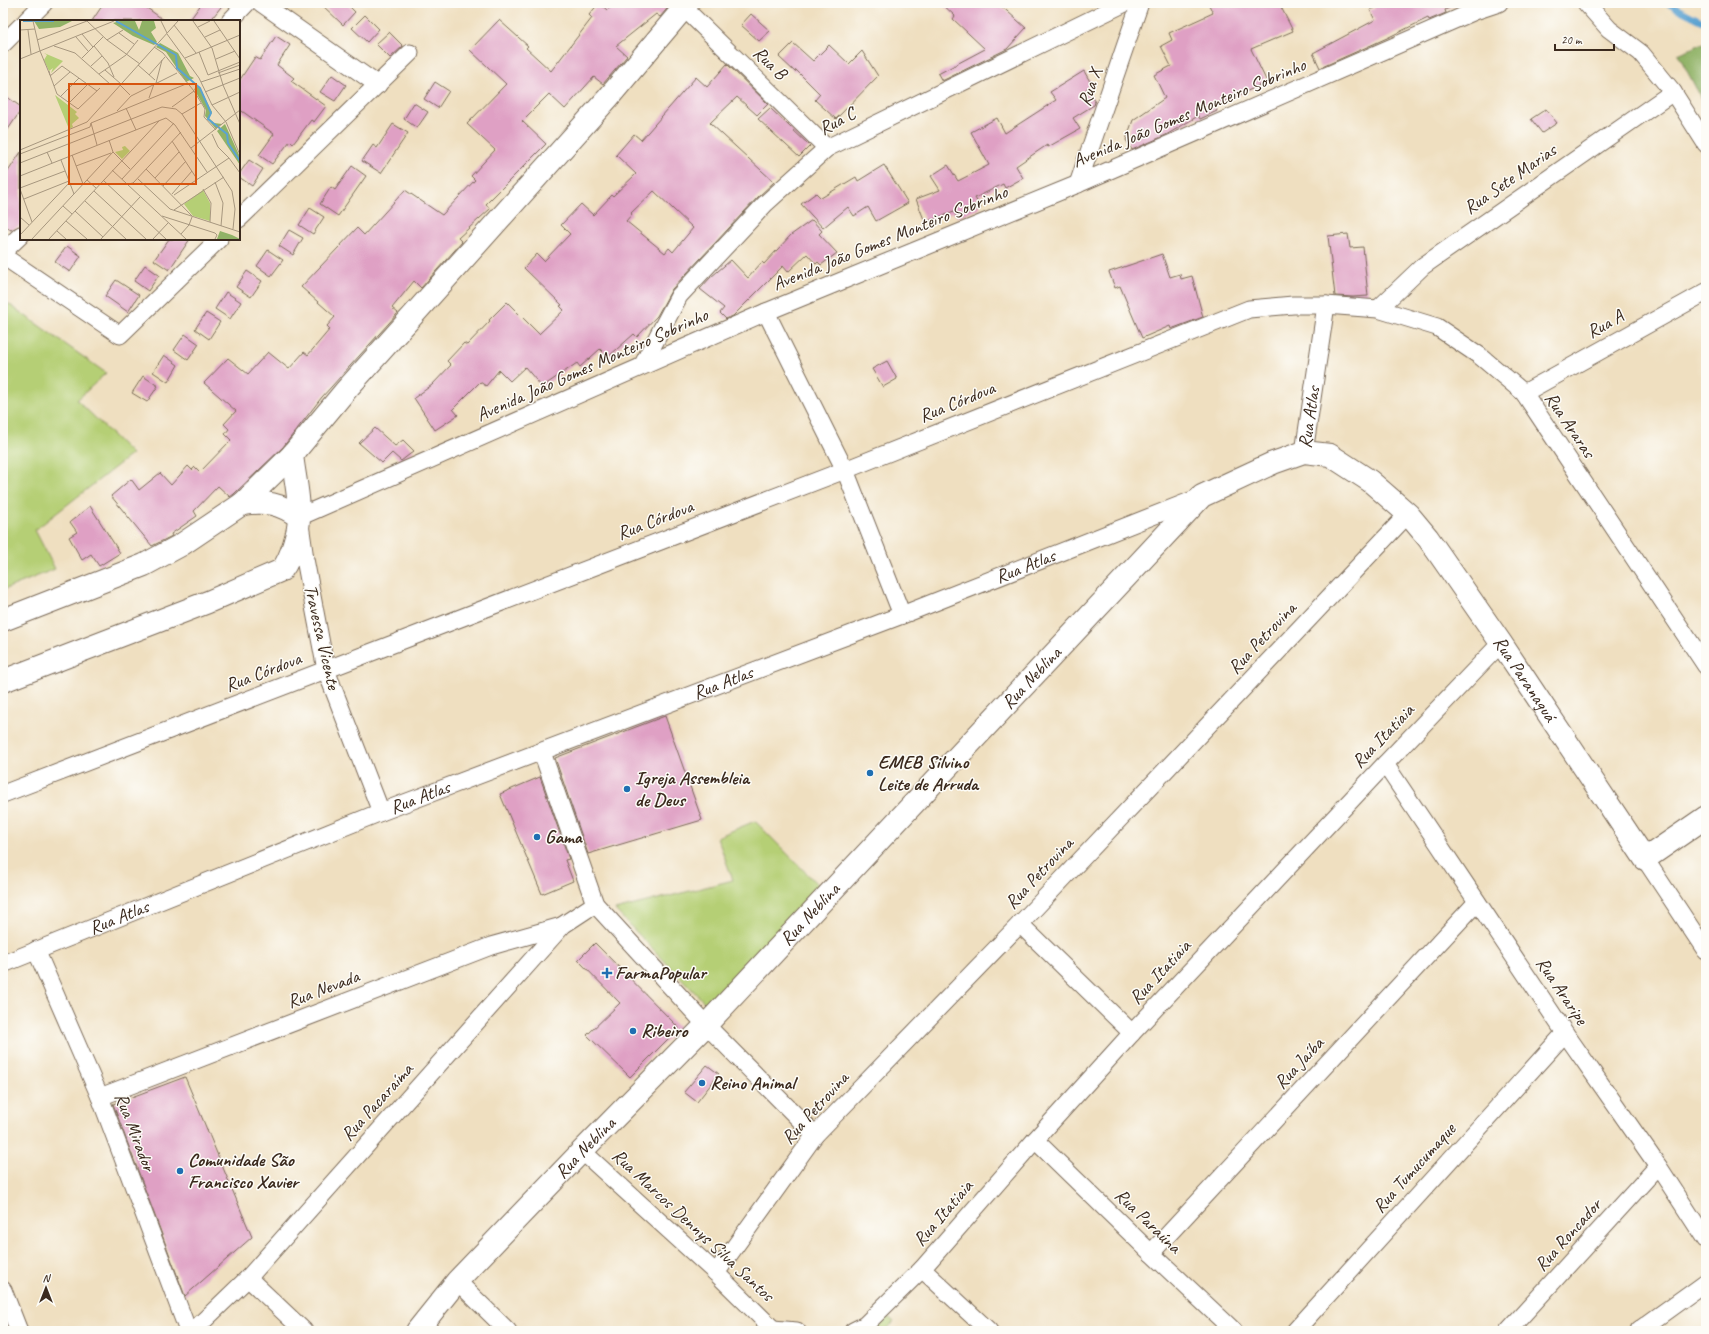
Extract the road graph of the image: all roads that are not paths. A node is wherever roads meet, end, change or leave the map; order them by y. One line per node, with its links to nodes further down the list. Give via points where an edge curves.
1 (44, 3): 9 (street)
2 (247, 3): 10 (street)
3 (261, 3): 14 (street)
4 (1125, 3): 17 (street, Rua C)
5 (1140, 3): 18 (street, Rua X)
6 (1499, 3): 18 (street, Avenida João Gomes Monteiro Sobrinho, via 1475,11)
7 (1586, 3): 15 (street, via 1609,29 1641,53)
8 (686, 5): 17 (street, Rua B); 31 (street, via 608,98 346,390)
9 (27, 20)
10 (231, 20)
11 (20, 27): 12 (street)
12 (3, 44)
13 (410, 53): 14 (street)
14 (378, 85): 19 (street)
15 (1673, 92): 16 (street); 26 (street, Rua Sete Marias, via 1422,266)
16 (1706, 144)
17 (827, 148): 28 (street, Rua C, via 766,204 679,296)
18 (1078, 184): 27 (street, Avenida João Gomes Monteiro Sobrinho)
19 (240, 218)
20 (20, 237): 22 (street)
21 (218, 240): 23 (street, via 120,335)
22 (3, 252)
23 (3, 256)
24 (1706, 292): 29 (street, Rua A)
25 (1326, 305): 26 (street, Rua Araras); 30 (street, Rua Atlas); 32 (street, Rua Córdova, via 1249,309)
26 (1378, 309): 29 (street, Rua Araras, via 1437,327 1480,356)
27 (766, 312): 28 (street, Avenida João Gomes Monteiro Sobrinho); 32 (street)
28 (642, 366): 36 (street, Avenida João Gomes Monteiro Sobrinho)
29 (1524, 393): 40 (street, Rua Araras)
30 (1304, 452): 33 (street, Rua Atlas, via 1273,463); 35 (street, Rua Paranaguá, via 1330,455 1370,481)
31 (292, 455): 34 (street); 36 (street, Travessa Vicente)
32 (845, 470): 37 (street); 41 (street, Rua Córdova)
33 (1202, 496): 37 (street, Rua Atlas); 56 (street, Rua Neblina)
34 (242, 504): 36 (street, via 276,504); 38 (street, via 181,545 144,565)
35 (1408, 514): 39 (street, Rua Paranaguá, via 1428,538); 51 (street, Rua Petrovina)
36 (299, 517): 41 (street, Travessa Vicente); 42 (street, via 288,562 282,570 208,602)
37 (902, 615): 43 (street, Rua Atlas)
38 (3, 620)
39 (1501, 644): 44 (street, Rua Itatiaia); 48 (street, Rua Paranaguá)
40 (1706, 666)
41 (326, 670): 45 (street, Rua Córdova); 46 (street, Travessa Vicente)
42 (3, 681)
43 (542, 752): 46 (street, Rua Atlas); 50 (street)
44 (1385, 764): 49 (street, Rua Araripe); 57 (street, Rua Itatiaia)
45 (3, 794)
46 (381, 812): 53 (street, Rua Atlas)
47 (1706, 817): 48 (street)
48 (1645, 859): 54 (street, Rua Paranaguá)
49 (1477, 902): 58 (street, Rua Araripe); 65 (street, Rua Jaíba)
50 (595, 904): 52 (street, Rua Pacaraíma); 56 (street)
51 (1020, 924): 57 (street); 60 (street, Rua Petrovina)
52 (563, 925): 59 (street, Rua Nevada, via 491,946); 68 (street, Rua Pacaraíma)
53 (36, 950): 55 (street, Rua Atlas); 59 (street, Rua Mirador)
54 (1706, 951)
55 (3, 964)
56 (706, 1025): 60 (street); 62 (street, Rua Neblina)
57 (1132, 1033): 61 (street, Rua Itatiaia)
58 (1565, 1033): 63 (street, Rua Araripe); 83 (street, Rua Tumucumaque)
59 (100, 1097): 74 (street, Rua Mirador)
60 (815, 1135): 67 (street, Rua Petrovina)
61 (1035, 1140): 65 (street, Rua Paraúna); 66 (street, Rua Itatiaia)
62 (582, 1151): 67 (street, Rua Marcos Dennys Silva Santos); 69 (street, Rua Neblina)
63 (1658, 1166): 64 (street, Rua Araripe); 84 (street, Rua Roncador)
64 (1706, 1240)
65 (1151, 1253): 82 (street, Rua Paraúna)
66 (922, 1269): 80 (street, Rua Itatiaia, via 865,1325); 81 (street)
67 (716, 1273): 72 (street, Rua Marcos Dennys Silva Santos)
68 (248, 1278): 75 (street, Rua Pacaraíma); 76 (street)
69 (457, 1282): 77 (street, Rua Neblina); 78 (street)
70 (1706, 1282): 85 (street)
71 (5, 1303): 73 (street)
72 (774, 1330): 79 (street)
73 (19, 1331)
74 (188, 1331)
75 (193, 1331)
76 (304, 1331)
77 (417, 1331)
78 (508, 1331)
79 (797, 1331)
80 (853, 1331)
81 (989, 1331)
82 (1234, 1331)
83 (1295, 1331)
84 (1508, 1331)
85 (1638, 1331)

